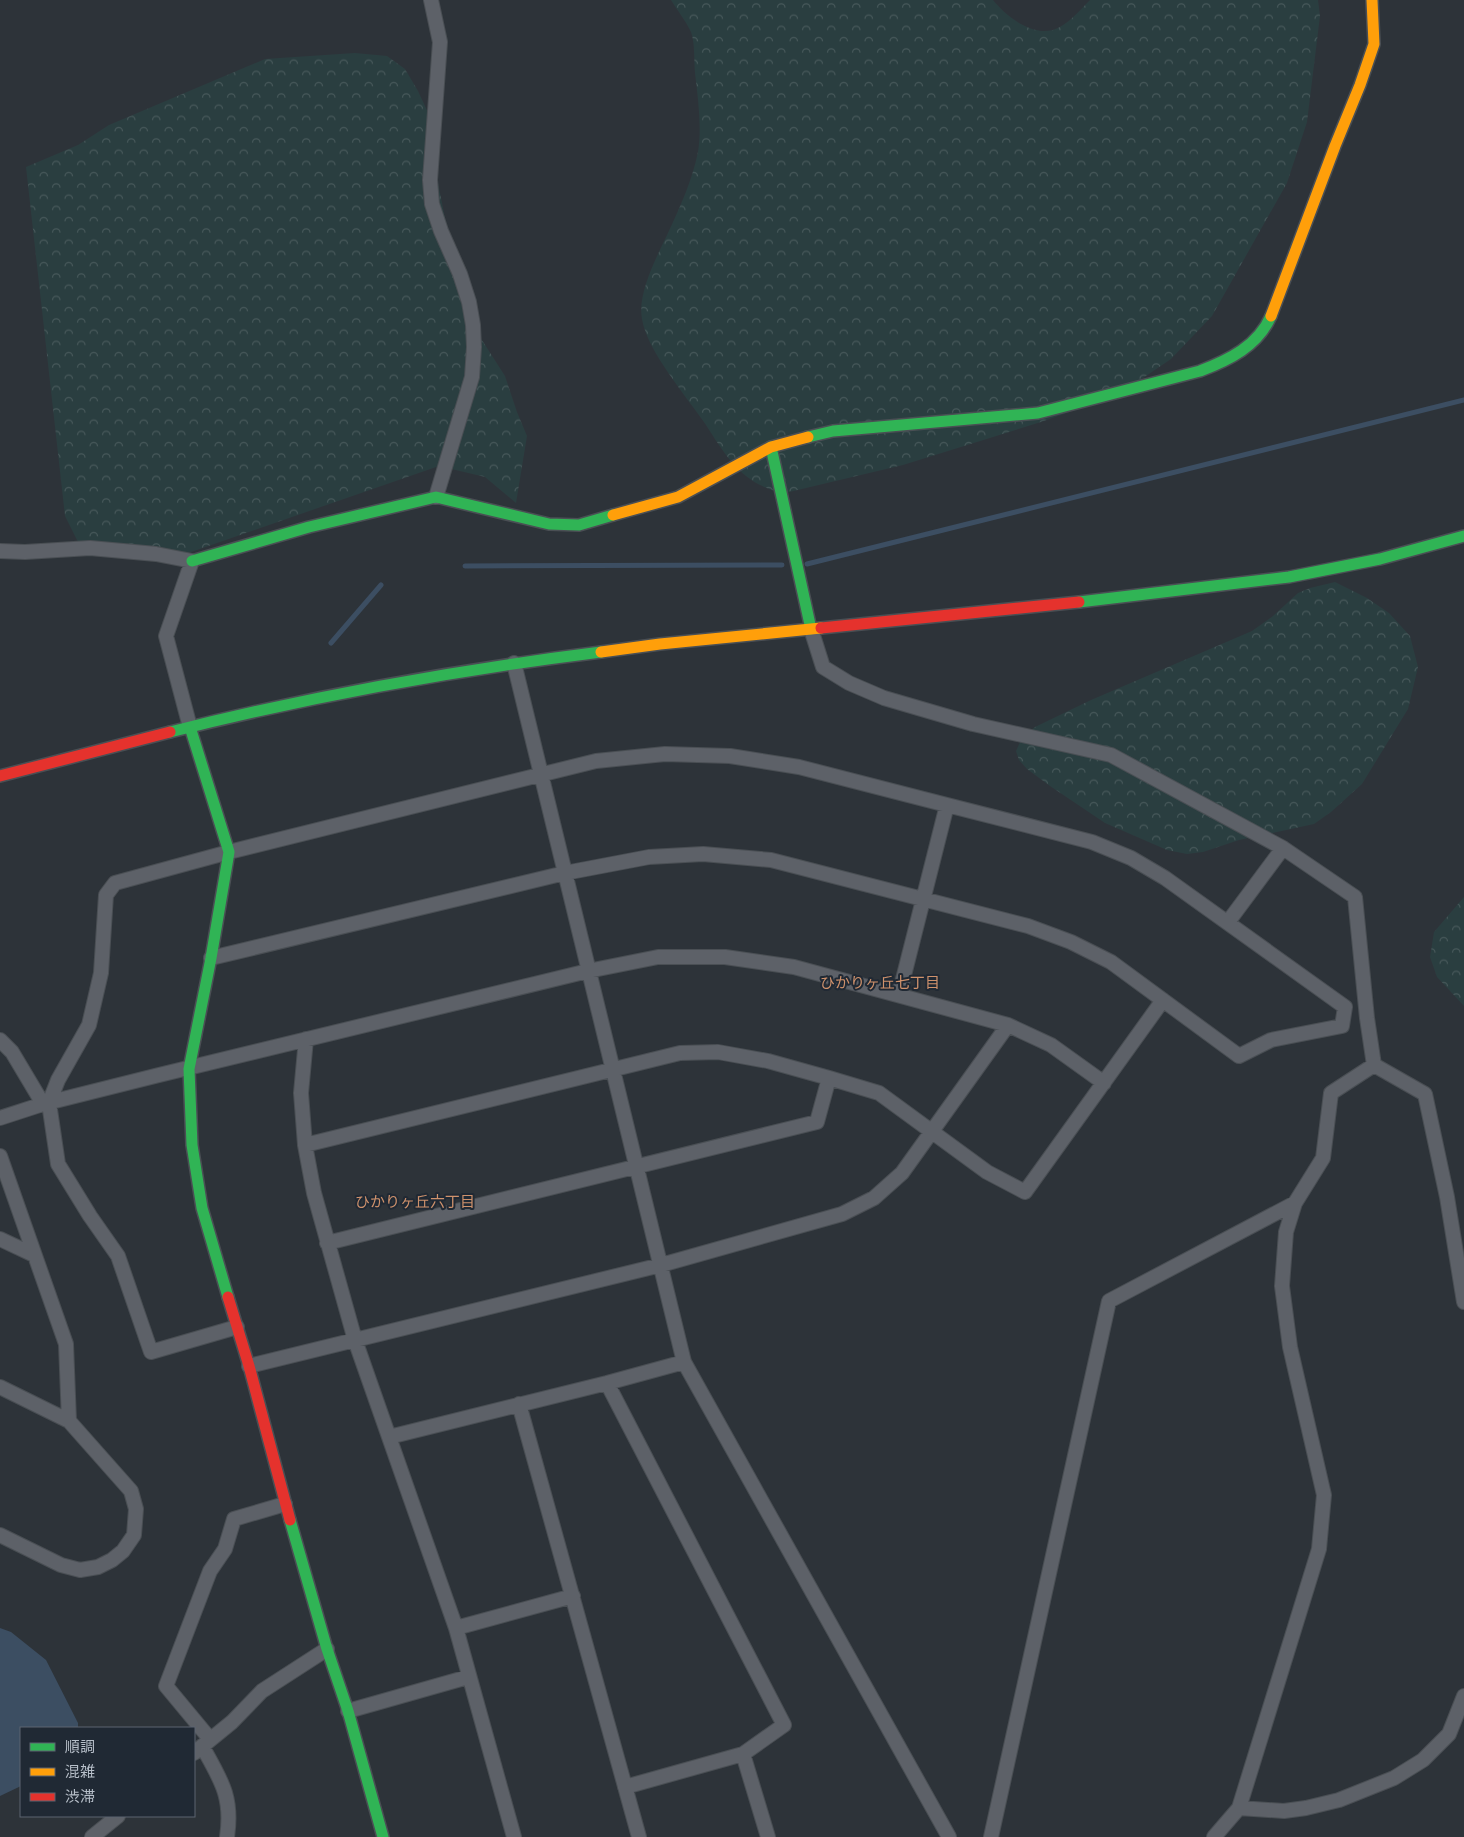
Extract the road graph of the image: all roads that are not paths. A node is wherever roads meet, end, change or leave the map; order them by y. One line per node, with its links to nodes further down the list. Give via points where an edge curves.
1 (431, 0): 4 (street, via 440,42 430,180 432,204 460,274 473,325 474,346 472,377)
2 (1372, 0): 3 (street, via 1374,44 1360,85 1270,320 1256,340 1241,353 1200,371 1038,413 833,431)
3 (771, 447): 4 (street, via 678,497 579,525 549,524); 8 (street)
4 (436, 497): 7 (street, via 309,527)
5 (1464, 536): 8 (street, via 1380,560 1289,577 1132,597)
6 (0, 551): 7 (street, via 90,548)
7 (192, 561): 10 (street, via 166,636)
8 (811, 629): 9 (street); 14 (street, via 824,667 849,682 884,698 964,722 1111,754)
9 (514, 663): 10 (street); 12 (street)
10 (190, 727): 11 (street); 15 (street)
11 (0, 776)
12 (540, 776): 13 (street, via 596,761 665,754 730,756 799,767); 15 (street); 16 (street)
13 (947, 805): 17 (street); 18 (street, via 1092,842 1165,878)
14 (1282, 848): 18 (street); 26 (street, via 1355,897)
15 (229, 852): 19 (street); 31 (street, via 115,883 106,895 101,974 89,1025)
16 (565, 873): 17 (street, via 649,857 703,854 771,860); 19 (street); 20 (street)
17 (922, 899): 21 (street); 22 (street, via 1028,926 1071,942 1111,962)
18 (1228, 922): 22 (street, via 1345,1008 1342,1026 1271,1040 1239,1056)
19 (211, 958): 27 (street)
20 (588, 971): 21 (street, via 658,957 726,957 794,967); 24 (street); 28 (street)
21 (899, 995): 23 (street)
22 (1163, 1000): 30 (street)
23 (1008, 1025): 30 (street, via 1051,1045); 33 (street)
24 (306, 1039): 27 (street); 34 (street, via 301,1093)
25 (0, 1040): 31 (street, via 12,1052)
26 (1374, 1065): 37 (street, via 1331,1093 1324,1158); 42 (street, via 1425,1094 1447,1196)
27 (190, 1069): 31 (street); 43 (street, via 192,1145 202,1208)
28 (612, 1069): 29 (street, via 680,1053 718,1052); 34 (street); 36 (street)
29 (829, 1078): 33 (street, via 879,1093); 36 (street, via 817,1122)
30 (1104, 1083): 33 (street, via 1025,1192 987,1172)
31 (46, 1103): 32 (street); 43 (street, via 58,1164 118,1256 151,1352)
32 (0, 1118)
33 (933, 1132): 41 (street, via 902,1174 874,1198 842,1214)
34 (305, 1144): 39 (street)
35 (0, 1156): 40 (street)
36 (638, 1167): 39 (street); 41 (street)
37 (1295, 1203): 65 (street, via 1286,1232 1282,1286 1290,1347 1324,1495 1319,1549); 74 (street, via 1108,1301)
38 (0, 1239): 40 (street)
39 (327, 1243): 44 (street)
40 (34, 1255): 50 (street, via 66,1344)
41 (661, 1265): 44 (street); 45 (street)
42 (1464, 1302)
43 (237, 1327): 46 (street)
44 (354, 1340): 46 (street); 51 (street)
45 (684, 1362): 47 (street); 73 (street)
46 (249, 1366): 52 (street)
47 (607, 1383): 49 (street); 63 (street, via 784,1725)
48 (0, 1387): 50 (street)
49 (520, 1404): 51 (street); 54 (street)
50 (69, 1421): 53 (street, via 131,1491 136,1509 134,1535 112,1560 98,1567 80,1570 61,1565)
51 (389, 1437): 55 (street)
52 (285, 1504): 56 (street); 60 (street, via 234,1519 225,1549 210,1571 166,1686)
53 (0, 1535)
54 (572, 1596): 55 (street); 64 (street)
55 (456, 1628): 57 (street)
56 (327, 1649): 59 (street); 62 (street, via 262,1691 232,1722)
57 (468, 1676): 59 (street); 70 (street)
58 (1464, 1696): 65 (street, via 1449,1734 1423,1760 1394,1778 1339,1800 1306,1808 1284,1811)
59 (348, 1711): 69 (street)
60 (191, 1727)
61 (195, 1734): 62 (street)
62 (202, 1746): 68 (street, via 227,1798 230,1817)
63 (743, 1754): 64 (street); 72 (street)
64 (625, 1787): 71 (street)
65 (1239, 1808): 75 (street)
66 (117, 1817): 67 (street)
67 (92, 1837)
68 (227, 1837)
69 (383, 1837)
70 (514, 1837)
71 (639, 1837)
72 (768, 1837)
73 (949, 1837)
74 (991, 1837)
75 (1214, 1837)

